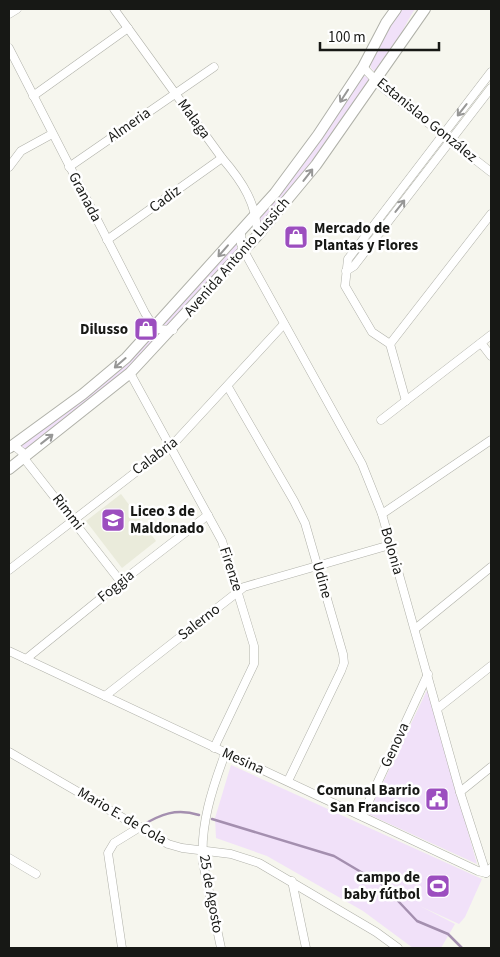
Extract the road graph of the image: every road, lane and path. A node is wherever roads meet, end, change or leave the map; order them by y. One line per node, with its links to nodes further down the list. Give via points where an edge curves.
1 (17, 9): 6 (street)
2 (114, 9): 8 (street, Malaga)
3 (384, 9): 7 (main road)
4 (396, 9): 7 (main road, Avenida Antonio Lussich)
5 (425, 9): 13 (main road, Avenida Antonio Lussich)
6 (9, 14)
7 (386, 22): 11 (main road, Avenida Antonio Lussich)
8 (128, 28): 15 (street, Malaga); 16 (street)
9 (9, 48): 16 (street, Granada)
10 (214, 67): 15 (street, Almeria)
11 (363, 67): 13 (street, Estanislao González); 25 (main road, Avenida Antonio Lussich, one-way to 25, via 293,171)
12 (491, 72): 17 (street, one-way to 17)
13 (376, 80): 17 (street, Estanislao González); 27 (main road, Avenida Antonio Lussich, one-way to 13, via 316,165)
14 (491, 88): 19 (street)
15 (175, 94): 20 (street, Malaga); 22 (street, Almeria)
16 (33, 96): 18 (street, Granada)
17 (444, 133): 19 (street, Estanislao González); 30 (street, via 348,259)
18 (52, 134): 21 (street, via 22,151); 22 (street, Granada)
19 (452, 139): 23 (street, Estanislao González); 30 (street, one-way to 19, via 354,266)
20 (222, 158): 25 (street, Malaga, via 240,180); 28 (street, Cadiz)
21 (9, 166)
22 (69, 167): 28 (street, Granada)
23 (491, 172)
24 (491, 214): 36 (street)
25 (255, 215): 26 (main road, Avenida Antonio Lussich); 27 (street, Malaga)
26 (241, 230): 29 (street); 32 (main road, Avenida Antonio Lussich, one-way to 32)
27 (257, 236): 29 (main road, Avenida Antonio Lussich)
28 (108, 240): 32 (street, Granada)
29 (244, 251): 31 (street, Bolonia); 33 (main road, Avenida Antonio Lussich)
30 (346, 270): 36 (street, via 345,286 372,332)
31 (284, 324): 39 (street, Calabria); 46 (street, Bolonia, via 362,464)
32 (155, 329): 33 (street); 44 (main road, Avenida Antonio Lussich, one-way to 44, via 83,394)
33 (172, 330): 38 (main road, Avenida Antonio Lussich)
34 (491, 336): 35 (street)
35 (481, 343): 37 (street); 40 (street)
36 (390, 344): 40 (street)
37 (491, 356)
38 (130, 373): 43 (street, Firenze); 45 (main road, Avenida Antonio Lussich, one-way to 38)
39 (228, 387): 43 (street, Calabria); 50 (street, Udine, via 294,501 305,523)
40 (406, 401): 41 (street)
41 (381, 420)
42 (491, 440): 46 (street)
43 (170, 445): 47 (street, Firenze); 48 (street, Calabria)
44 (11, 446): 45 (street, Rimmi, via 22,452)
45 (14, 462): 48 (street, Rimmi)
46 (382, 514): 49 (street, Bolonia)
47 (208, 515): 53 (street, Foggia); 54 (street, Firenze, via 222,541)
48 (73, 519): 52 (street, Calabria); 53 (street, Rimmi)
49 (390, 545): 50 (street, Salerno); 55 (street, Bolonia)
50 (318, 566): 54 (street, Salerno); 66 (street, Udine, via 344,663)
51 (491, 567): 55 (street)
52 (9, 570)
53 (121, 582): 57 (street, Foggia)
54 (238, 591): 60 (street, Salerno); 62 (street, Firenze, via 254,646 254,664)
55 (415, 629): 59 (street, Bolonia)
56 (9, 651): 57 (street, Mesina)
57 (26, 659): 60 (street, Mesina)
58 (491, 666): 61 (street)
59 (428, 674): 61 (street, Bolonia); 68 (street, Genova)
60 (105, 696): 62 (street, Mesina)
61 (438, 708): 67 (street, Bolonia)
62 (214, 748): 64 (street, Mesina)
63 (9, 752): 69 (street, Mario E. de Cola)
64 (225, 754): 66 (street, Mesina); 70 (street, 25 de Agosto, via 206,815)
65 (491, 767): 67 (street)
66 (288, 781): 68 (street, Mesina)
67 (460, 792): 72 (street, Bolonia)
68 (362, 816): 72 (street, Mesina)
69 (140, 827): 70 (street, Mario E. de Cola, via 168,844); 75 (street, via 114,842 108,853)
70 (202, 850): 74 (street, Mario E. de Cola, via 259,862); 76 (street, 25 de Agosto)
71 (9, 858): 73 (street)
72 (485, 871)
73 (36, 874)
74 (292, 881): 77 (street); 78 (street, Mario E. de Cola)
75 (122, 948)
76 (221, 948)
77 (306, 948)
78 (398, 948)

